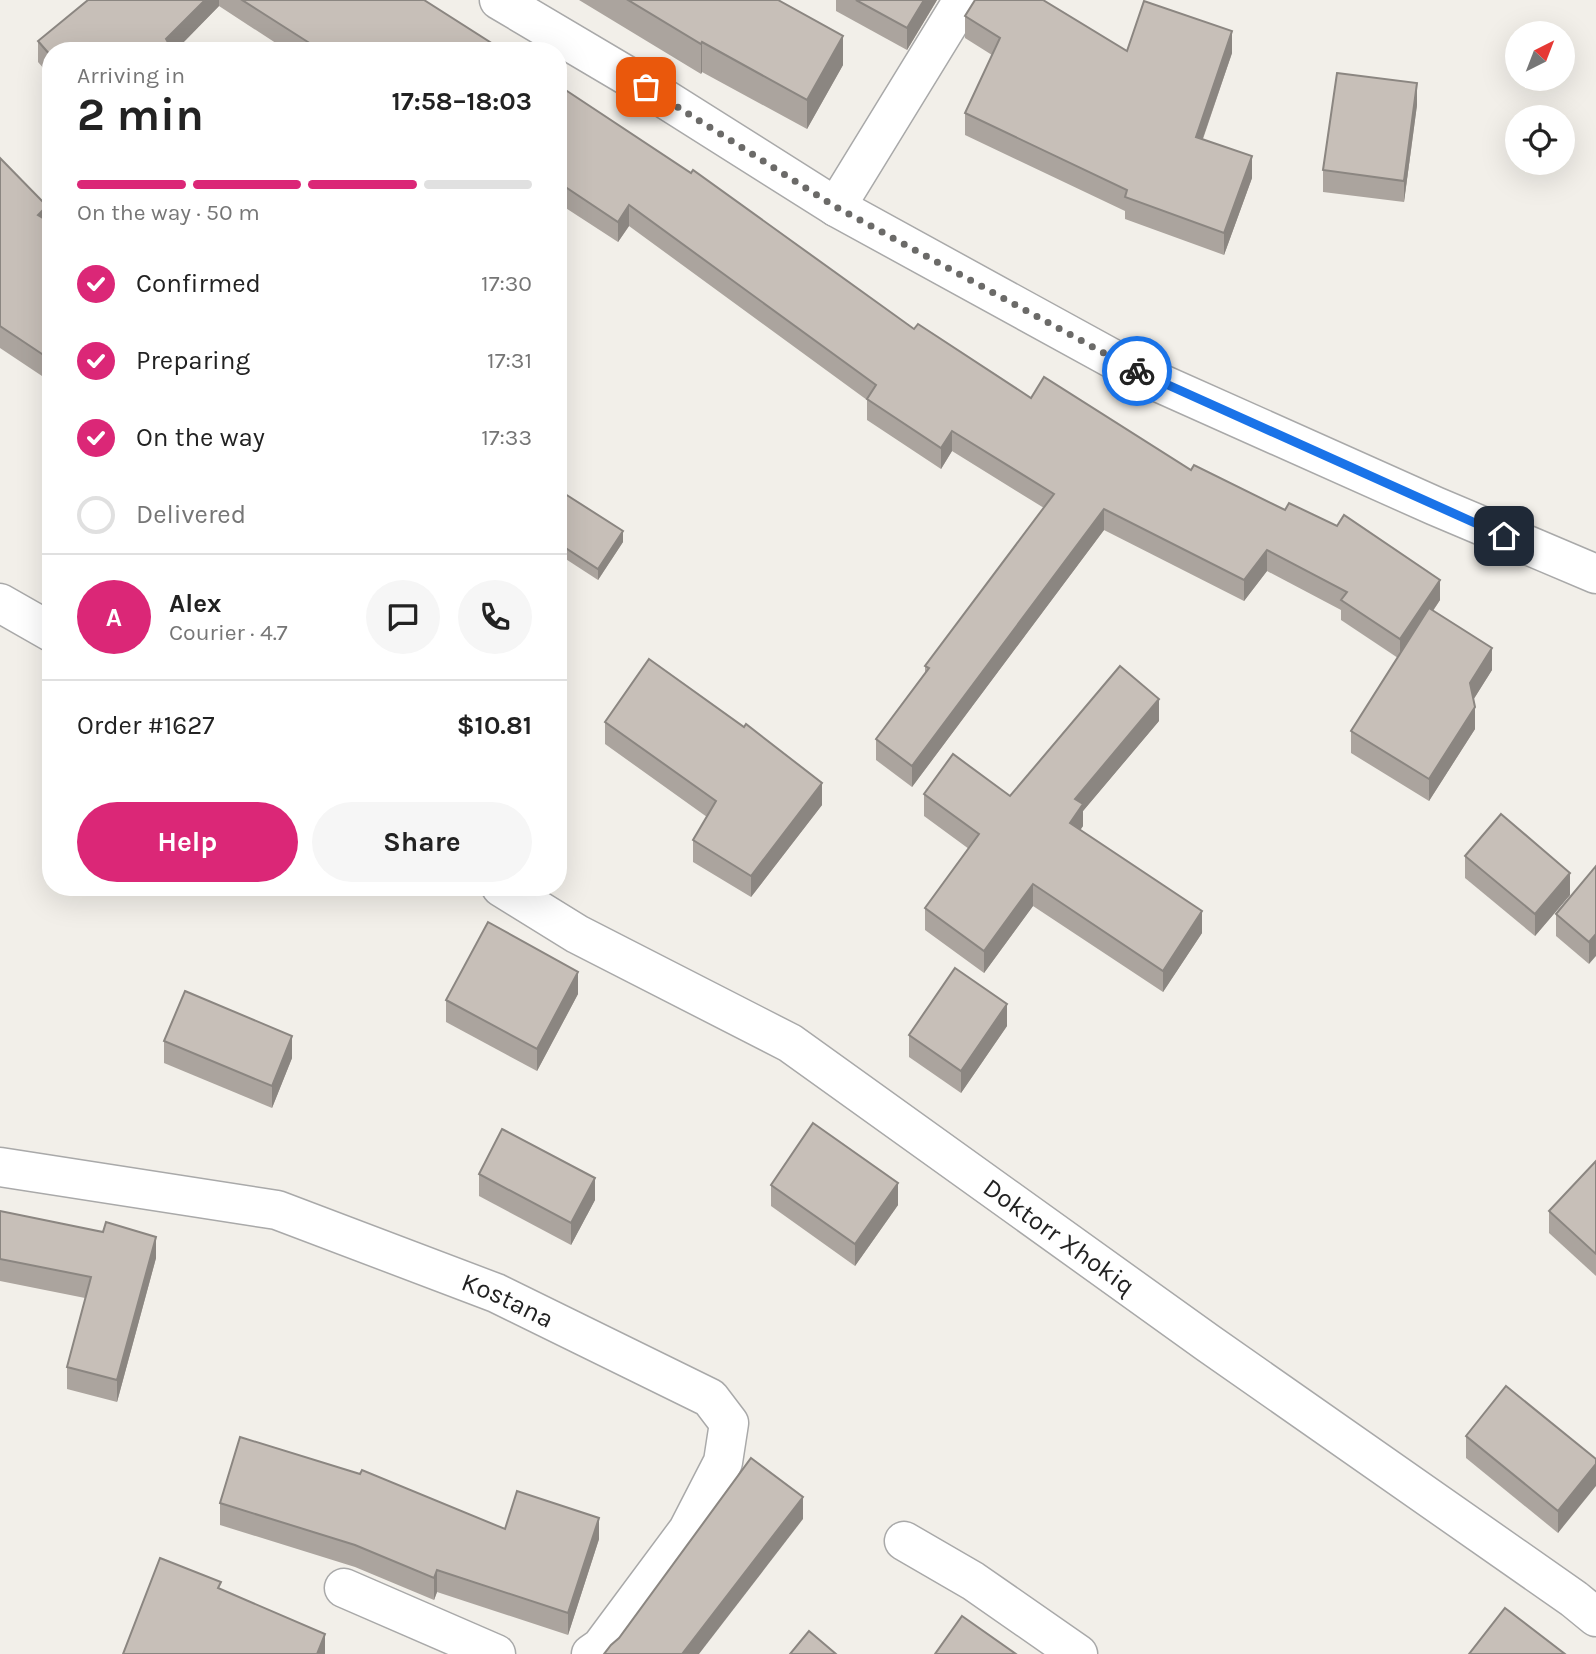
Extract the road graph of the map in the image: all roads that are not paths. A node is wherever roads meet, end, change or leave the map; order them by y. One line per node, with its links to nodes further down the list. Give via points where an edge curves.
1 (499, 0): 3 (street)
2 (963, 0): 3 (street)
3 (836, 207): 4 (street, via 1144,376)
4 (1596, 574)
5 (0, 603): 6 (street)
6 (42, 627)
7 (515, 896): 11 (street, Doktorr Xhokiq, via 577,934 790,1043)
8 (0, 1167): 13 (street, Kostana, via 277,1210 496,1293 710,1398 729,1423 723,1461 688,1530 601,1647)
9 (904, 1541): 14 (street, via 973,1581)
10 (344, 1588): 12 (street)
11 (1596, 1617)
12 (496, 1654)
13 (591, 1654)
14 (1078, 1654)

